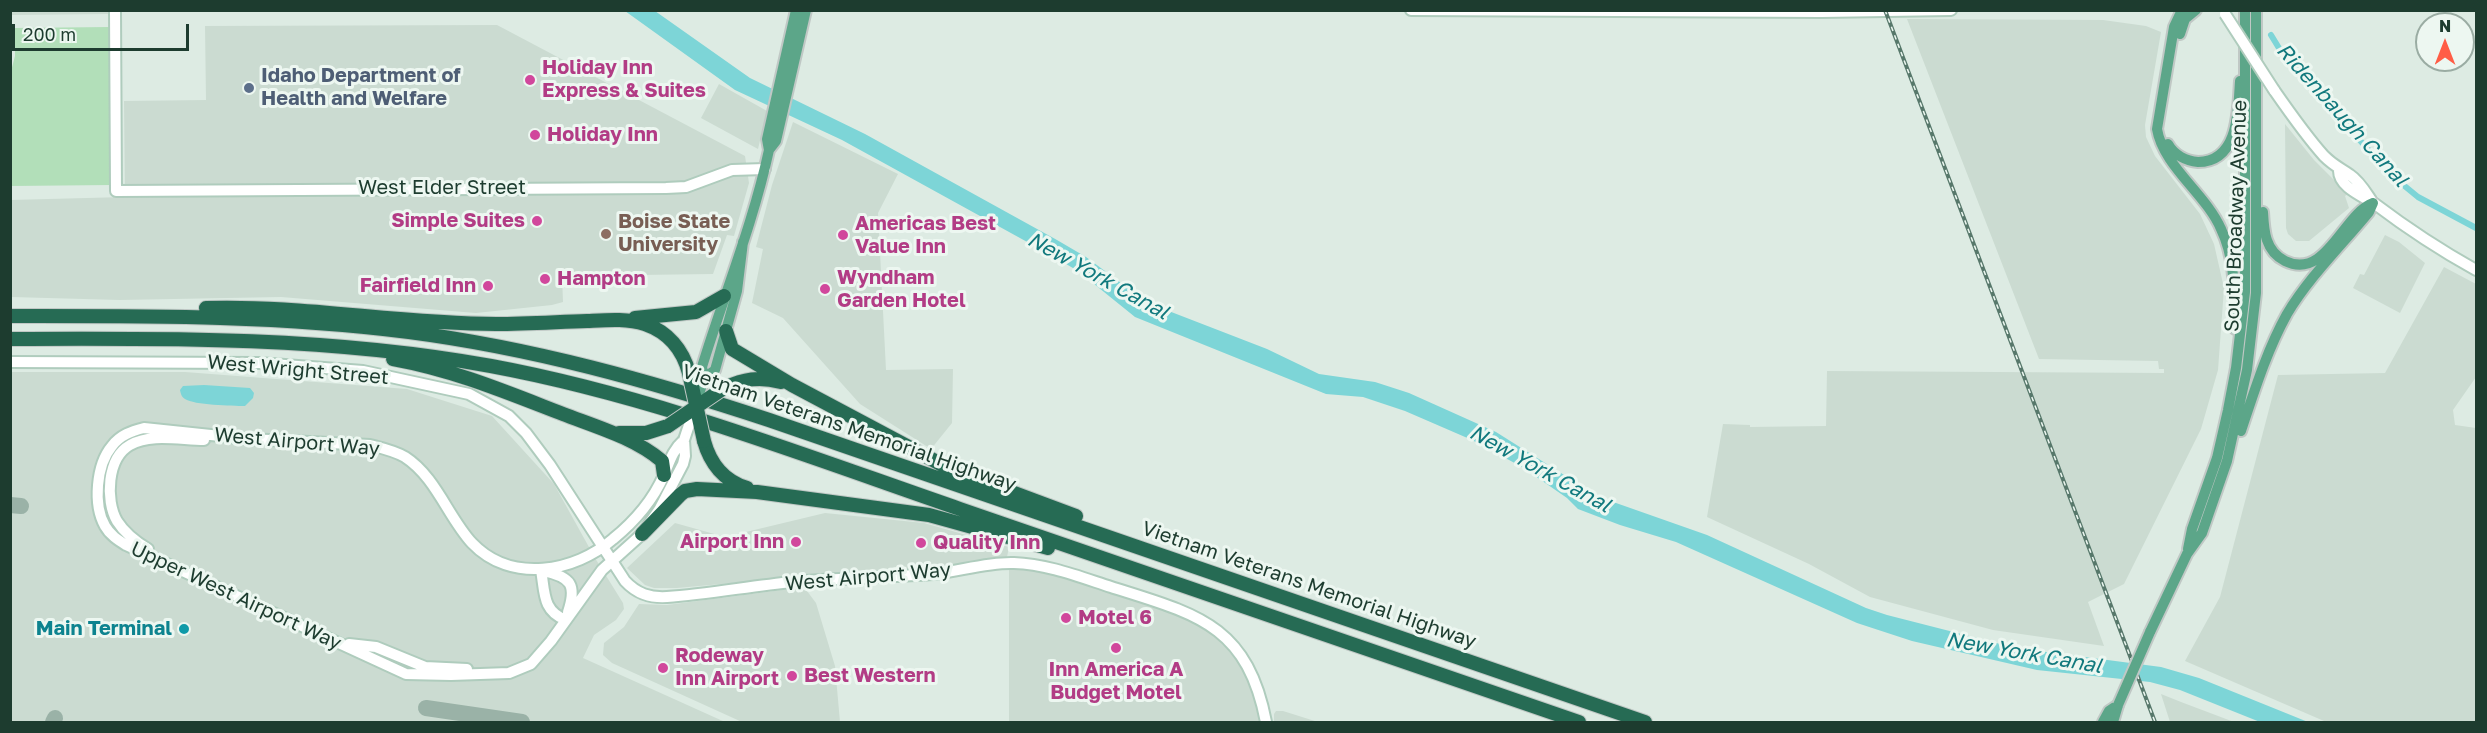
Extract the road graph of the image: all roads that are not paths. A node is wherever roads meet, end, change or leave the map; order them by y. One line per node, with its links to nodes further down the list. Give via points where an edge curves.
1 (115, 10): 14 (street, West Elder Street, via 116,191 666,188 686,187 732,170)
2 (796, 10): 12 (main road)
3 (806, 10): 12 (main road)
4 (1411, 10): 9 (street)
5 (1950, 10): 9 (street)
6 (2182, 10): 26 (main road, via 2174,27 2157,129 2164,151 2221,229 2233,267)
7 (2196, 10): 11 (main road, via 2181,29 2163,129 2174,153 2193,162 2221,155 2231,142)
8 (2256, 10): 13 (main road, South Broadway Avenue)
9 (1534, 11)
10 (2224, 12): 15 (street, bridge, via 2296,123 2339,171 2362,187)
11 (2246, 14): 26 (main road, South Broadway Avenue, via 2245,292)
12 (783, 89): 14 (main road, via 767,139)
13 (2257, 167): 15 (main road, via 2264,233 2269,247 2287,262 2298,264 2320,257 2362,207); 34 (main road, South Broadway Avenue, via 2256,293 2247,370)
14 (765, 169): 16 (main road)
15 (2373, 203): 17 (street, via 2425,241); 34 (main road, via 2288,313)
16 (743, 242): 18 (main road); 22 (main road, via 737,291)
17 (2476, 270)
18 (724, 296): 21 (highway, via 696,312); 27 (main road, via 702,367)
19 (10, 316): 20 (highway, Vietnam Veterans Memorial Highway)
20 (93, 316): 21 (highway, via 254,308 495,324); 41 (highway, Vietnam Veterans Memorial Highway, via 330,323 540,355 726,406)
21 (610, 320): 29 (highway, bridge, via 635,321 661,332 680,350)
22 (726, 331): 27 (main road, via 715,370); 28 (highway, via 732,349)
23 (10, 339): 24 (highway)
24 (164, 339): 31 (highway, via 349,354 424,365 483,382); 43 (highway, Vietnam Veterans Memorial Highway, via 302,342 407,352 561,380 717,424)
25 (10, 362): 38 (street, West Wright Street, via 259,363 363,371 469,394 509,416 526,433)
26 (2236, 368): 39 (main road, South Broadway Avenue, via 2217,458)
27 (704, 378): 29 (main road, bridge)
28 (792, 385): 29 (highway, bridge, via 760,378 741,380); 41 (highway, via 958,473 1096,523)
29 (695, 406): 31 (highway, bridge, via 668,426 646,434); 33 (street, bridge); 36 (highway, bridge, via 709,456 721,473)
30 (151, 428): 32 (street, West Airport Way); 45 (street, Upper West Airport Way, via 120,438 104,458 101,469 101,516 111,534 126,545 406,674)
31 (611, 432): 35 (highway, via 651,452 662,461)
32 (249, 439): 42 (street, West Airport Way, via 370,445 404,456 421,470 472,543 503,563); 45 (street, via 157,439 129,445 118,456 112,471 110,489 116,519 153,552 347,644 376,647 425,667)
33 (684, 440): 35 (street, West Airport Way, via 673,450); 37 (street, via 683,464)
34 (2227, 461): 39 (main road, South Broadway Avenue, via 2202,533)
35 (664, 475): 38 (street, West Airport Way, via 631,522)
36 (757, 492): 37 (highway, via 685,491); 43 (highway, via 952,520)
37 (642, 534): 40 (street)
38 (604, 546): 40 (street, West Wright Street); 42 (street, West Airport Way, via 583,559)
39 (2187, 554): 47 (main road, South Broadway Avenue, bridge)
40 (612, 560): 44 (street); 48 (street, West Airport Way, via 631,588 658,598 792,582 941,573 1005,563 1034,565 1173,607 1203,620 1240,655 1255,680)
41 (1200, 568): 46 (highway, Vietnam Veterans Memorial Highway)
42 (541, 570): 44 (street, via 548,607 552,614); 44 (street, via 570,583 573,598)
43 (1140, 571): 49 (highway, Vietnam Veterans Memorial Highway)
44 (566, 620): 45 (street, via 531,664 509,673)
45 (497, 673)
46 (1541, 686): 50 (highway, Vietnam Veterans Memorial Highway); 51 (highway)
47 (2118, 705): 52 (main road, South Broadway Avenue, via 2109,711); 53 (main road, South Broadway Avenue)
48 (1266, 723)
49 (1579, 723)
50 (1645, 723)
51 (1658, 723)
52 (2103, 723)
53 (2113, 723)

